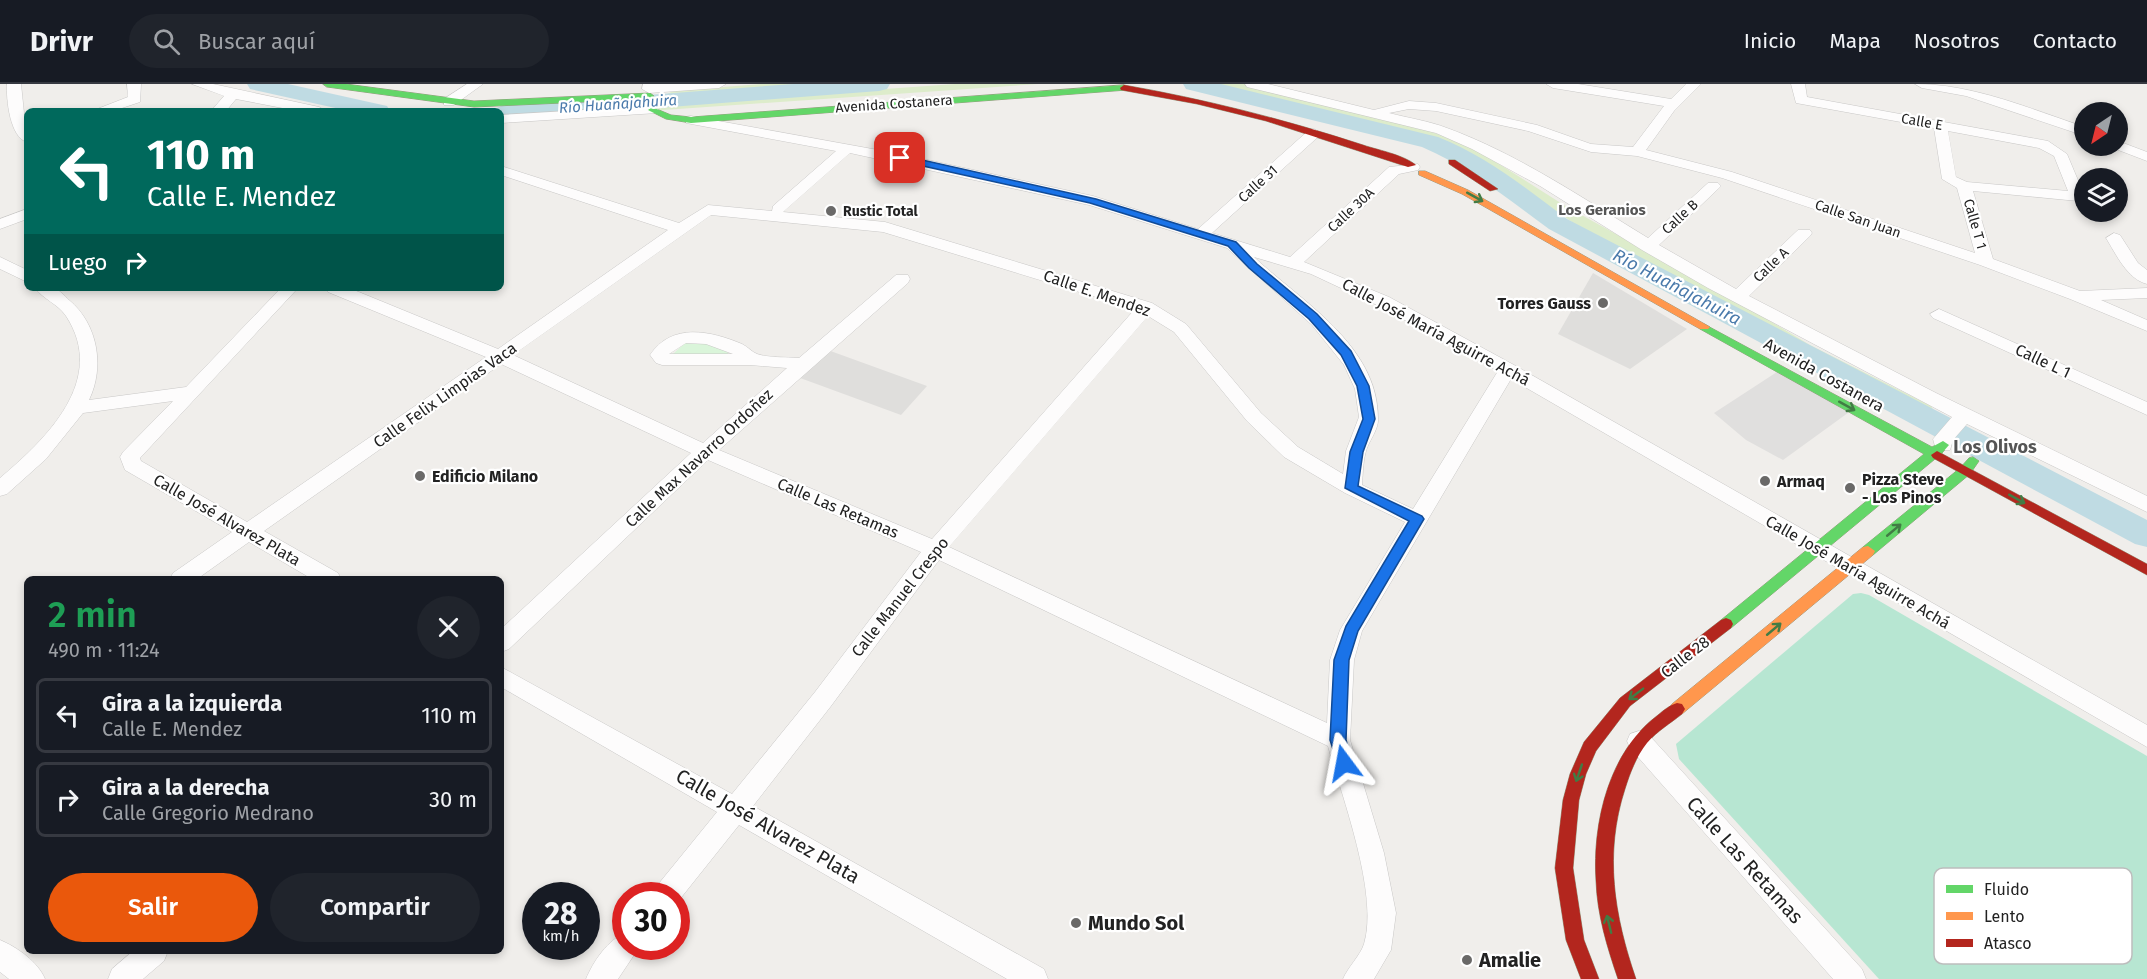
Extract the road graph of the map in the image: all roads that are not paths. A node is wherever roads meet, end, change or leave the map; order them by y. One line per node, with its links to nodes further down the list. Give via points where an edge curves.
1 (14, 84): 29 (street, via 12,102)
2 (134, 84): 19 (street, via 135,99)
3 (200, 84): 15 (street)
4 (327, 84): 17 (main road, Avenida Costanera)
5 (378, 84): 17 (main road, Avenida Costanera)
6 (476, 84): 17 (street)
7 (719, 84): 16 (street)
8 (1074, 84): 22 (main road, Avenida Costanera)
9 (1141, 84): 31 (main road)
10 (1252, 84): 23 (street)
11 (1553, 84): 18 (street)
12 (1694, 84): 18 (street)
13 (1798, 84): 27 (street, Calle E, via 1801,100)
14 (1922, 84): 28 (street, via 1969,93)
15 (231, 94): 20 (street); 21 (street)
16 (651, 97): 17 (main road, Avenida Costanera); 22 (main road, Avenida Costanera, via 679,111); 24 (street); 25 (main road, Calle José María Aguirre Achá, via 669,117)
17 (454, 99)
18 (1673, 103): 34 (street)
19 (108, 108)
20 (221, 108)
21 (303, 108)
22 (732, 108): 26 (main road)
23 (1374, 112): 34 (street, Calle San Juan, via 1409,105 1436,107 1532,128 1591,148); 49 (street, via 1441,130 1528,171)
24 (504, 119)
25 (691, 120): 26 (street, Calle José María Aguirre Achá)
26 (725, 122): 30 (main road, Avenida Costanera, via 1122,88 1163,94); 32 (street, Calle José María Aguirre Achá)
27 (1940, 125): 39 (street, via 1949,179); 39 (street, Calle E, via 2043,144 2060,154 2078,195)
28 (2074, 128)
29 (24, 132)
30 (1314, 133): 36 (main road, Avenida Costanera); 46 (street, Calle 31)
31 (1390, 143)
32 (846, 148): 40 (street); 46 (street, Calle José María Aguirre Achá, via 1093,201)
33 (2128, 149): 35 (street)
34 (1637, 152): 52 (street, Calle San Juan, via 1727,175)
35 (2147, 157)
36 (1417, 165): 51 (street, Calle 30A, via 1394,170); 73 (main road, Avenida Costanera, one-way to 73); 73 (main road, Avenida Costanera, via 1435,176 1450,174 1456,168 1447,159 1611,265)
37 (504, 171): 44 (street)
38 (1713, 186): 49 (street, Calle B)
39 (1964, 186): 52 (street, Calle T 1)
40 (778, 209)
41 (708, 210): 44 (street, Calle Felix Limpias Vaca); 63 (street, Calle E. Mendez, via 885,227)
42 (24, 215): 43 (street)
43 (0, 224)
44 (680, 229): 66 (street, Calle Felix Limpias Vaca)
45 (1804, 233): 62 (street, Calle A)
46 (1202, 234): 48 (street, Calle José María Aguirre Achá)
47 (2114, 238): 55 (street)
48 (1232, 244): 51 (street, Calle José María Aguirre Achá); 76 (street, via 1313,316 1346,353 1363,386 1369,419 1356,452)
49 (1648, 247): 62 (street)
50 (0, 262): 53 (street)
51 (1294, 262): 69 (street, Calle José María Aguirre Achá, via 1383,301)
52 (1986, 262): 61 (street, Calle San Juan)
53 (23, 274): 56 (street)
54 (902, 279): 68 (street, Calle Max Navarro Ordoñez)
55 (2147, 279)
56 (0, 282)
57 (47, 291): 71 (street, via 73,313 88,346 88,372)
58 (287, 291): 70 (street)
59 (341, 291): 66 (street, Calle Las Retamas)
60 (2147, 293): 61 (street)
61 (2076, 295): 65 (street, Calle San Juan)
62 (1738, 297): 73 (street)
63 (1146, 307): 76 (street, Calle E. Mendez, via 1180,328 1254,417 1291,452); 81 (street, Calle Manuel Crespo)
64 (1939, 314): 72 (street, Calle L 1)
65 (2147, 326)
66 (502, 357): 74 (street, Calle Las Retamas); 80 (street, Calle Felix Limpias Vaca)
67 (750, 360): 68 (street)
68 (801, 364): 74 (street, Calle Max Navarro Ordoñez)
69 (1508, 369): 79 (street); 82 (street, Calle José María Aguirre Achá)
70 (192, 392): 71 (street); 80 (street, Calle José Alvarez Plata, via 130,457 132,465)
71 (79, 407): 77 (street, via 42,453)
72 (2147, 409)
73 (1947, 436): 75 (main road, Avenida Costanera); 78 (street); 82 (main road, Calle 28)
74 (704, 451): 81 (street, Calle Las Retamas); 88 (street, Calle Max Navarro Ordoñez)
75 (1969, 466): 83 (main road, Avenida Costanera); 84 (main road, Calle 28, one-way to 75); 85 (main road, Avenida Costanera, one-way to 85)
76 (1352, 488): 79 (street, Calle E. Mendez)
77 (0, 489)
78 (2147, 505)
79 (1417, 519): 93 (street, via 1351,630 1342,660)
80 (247, 532): 86 (street, Calle Felix Limpias Vaca); 87 (street, Calle José Alvarez Plata)
81 (935, 549): 93 (street, Calle Las Retamas); 95 (street, Calle Manuel Crespo, via 823,699)
82 (1817, 549): 84 (street, Calle José María Aguirre Achá); 89 (main road, Calle 28)
83 (2147, 555)
84 (1849, 567): 89 (main road, Calle 28, one-way to 84); 92 (street, Calle José María Aguirre Achá)
85 (2147, 570)
86 (186, 576)
87 (325, 576)
88 (504, 640)
89 (1714, 656): 91 (main road, Calle 28, one-way to 91, via 1625,702); 94 (main road, Calle 28)
90 (504, 678): 95 (street, Calle José Alvarez Plata)
91 (1607, 722): 94 (main road); 105 (main road, Calle 28, one-way to 105, via 1578,774 1566,833 1564,868 1568,902 1575,940)
92 (2147, 738)
93 (1338, 740): 104 (street, via 1371,853 1382,913 1377,950)
94 (1639, 741): 106 (main road, Calle 28, one-way to 94, via 1602,898 1601,853 1614,789); 107 (street, Calle Las Retamas)
95 (735, 807): 96 (street, Calle Manuel Crespo); 103 (street, Calle José Alvarez Plata)
96 (677, 882)
97 (0, 954): 100 (street)
98 (151, 954): 101 (street)
99 (615, 960): 102 (street)
100 (31, 979)
101 (122, 979)
102 (600, 979)
103 (1034, 979)
104 (1357, 979)
105 (1590, 979)
106 (1627, 979)
107 (1852, 979)

